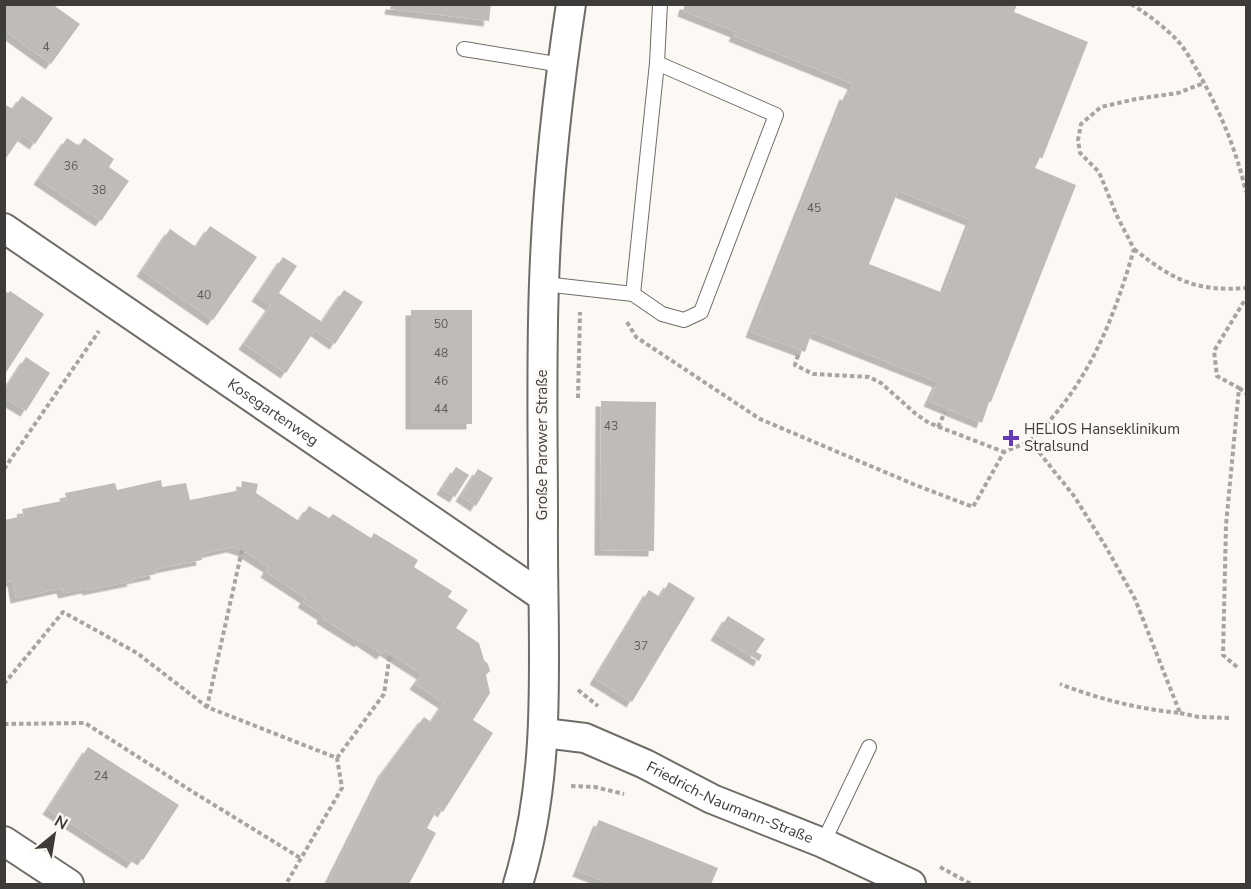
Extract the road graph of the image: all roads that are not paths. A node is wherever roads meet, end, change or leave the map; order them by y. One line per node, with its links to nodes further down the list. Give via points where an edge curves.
1 (570, 4): 5 (street, Große Parower Straße)
2 (660, 4): 4 (lane)
3 (464, 49): 5 (lane)
4 (657, 63): 8 (lane); 8 (lane, via 776,115 701,312 684,320 662,314)
5 (562, 65): 7 (street, Große Parower Straße)
6 (4, 228): 9 (street, Kosegartenweg)
7 (544, 284): 8 (lane); 9 (street, Große Parower Straße)
8 (633, 294)
9 (542, 596): 10 (street, Große Parower Straße)
10 (544, 732): 13 (street, Friedrich-Naumann-Straße, via 585,738 712,799); 15 (street, Große Parower Straße, via 540,786)
11 (868, 747): 13 (lane)
12 (4, 841): 14 (street)
13 (823, 843): 16 (street, Friedrich-Naumann-Straße)
14 (69, 885)
15 (518, 885)
16 (911, 885)

